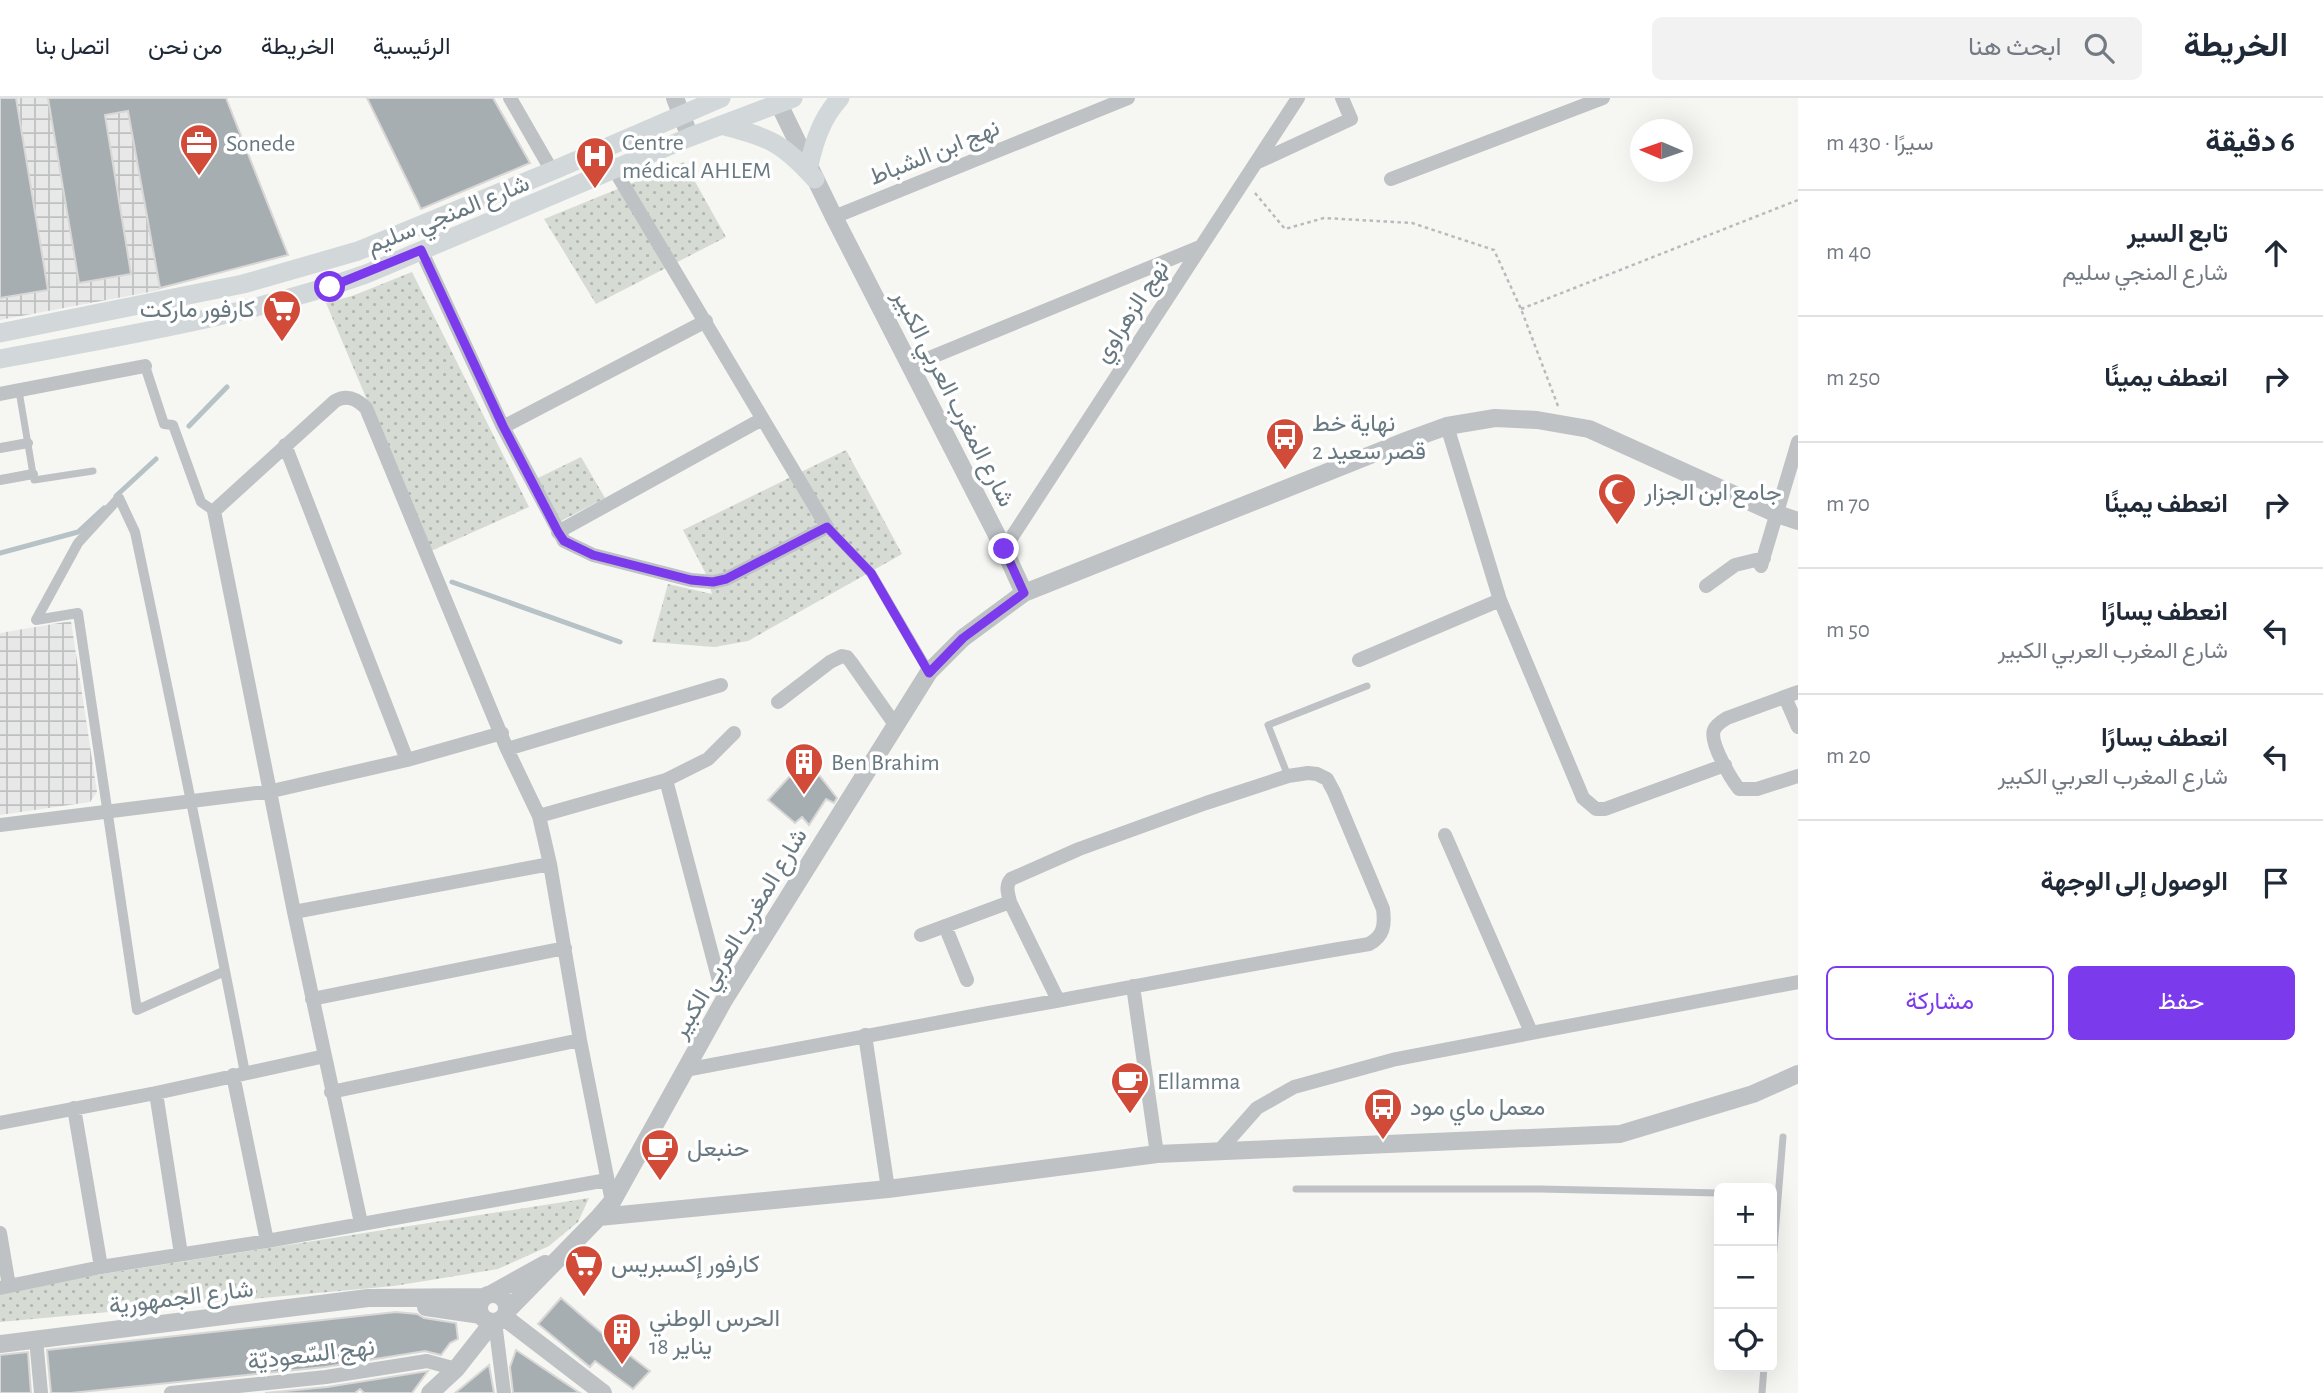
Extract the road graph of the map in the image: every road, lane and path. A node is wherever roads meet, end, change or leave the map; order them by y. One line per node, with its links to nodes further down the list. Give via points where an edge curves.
1 (510, 98): 15 (street)
2 (721, 98): 9 (main road, شارع المنجي سليم)
3 (840, 98): 16 (main road, via 816,136)
4 (1128, 98): 20 (street, نهج ابن الشباط)
5 (1298, 98): 13 (street, نهج الزهراوي)
6 (1342, 98): 13 (street, via 1351,120)
7 (1603, 98): 17 (street)
8 (782, 100): 11 (main road, شارع المنجي سليم); 16 (street, شارع المغرب العربي الكبير)
9 (700, 102): 10 (main road, شارع المنجي سليم); 11 (street)
10 (678, 106): 12 (street); 15 (main road, شارع المنجي سليم)
11 (716, 127): 12 (main road, شارع المنجي سليم); 16 (main road, via 749,132 777,143)
12 (690, 137): 14 (main road, شارع المنجي سليم)
13 (1257, 163): 18 (street, نهج الزهراوي)
14 (614, 169): 22 (main road, شارع المنجي سليم); 24 (street)
15 (552, 171): 25 (main road, شارع المنجي سليم, via 358,251 311,265 243,284)
16 (812, 172): 20 (street, شارع المغرب العربي الكبير)
17 (1391, 179)
18 (1245, 181): 21 (street, نهج الزهراوي); 23 (path, via 1285,229 1324,218 1412,223 1494,250)
19 (1798, 200): 23 (path)
20 (834, 217): 28 (street, شارع المغرب العربي الكبير)
21 (1200, 247): 28 (street); 47 (street, نهج الزهراوي)
22 (421, 250): 26 (main road, شارع المنجي سليم, via 354,278 280,300); 33 (street)
23 (1521, 310): 32 (path)
24 (706, 321): 31 (street); 33 (street)
25 (0, 333)
26 (0, 359)
27 (145, 366): 29 (street); 42 (street, via 164,424 173,425 201,502)
28 (910, 366): 47 (street, شارع المغرب العربي الكبير)
29 (19, 390): 30 (street); 36 (lane)
30 (0, 394)
31 (762, 419): 45 (street); 46 (street)
32 (1565, 425): 34 (street, via 1495,418); 43 (street, via 1589,429)
33 (503, 426): 46 (street)
34 (1447, 426): 49 (street); 50 (street)
35 (1798, 442): 43 (street)
36 (28, 443): 38 (street); 40 (lane)
37 (285, 445): 42 (street); 59 (street, via 340,398 353,399 366,408); 62 (street)
38 (0, 448)
39 (93, 471): 40 (lane, via 34,480)
40 (33, 474): 41 (street)
41 (0, 480)
42 (214, 511): 67 (street)
43 (1777, 514): 44 (street); 48 (street, via 1762,562 1735,565)
44 (1798, 521)
45 (827, 527): 46 (street, via 713,582 593,555 564,541); 52 (street, via 871,573)
46 (558, 532)
47 (1004, 549): 49 (street, شارع المغرب العربي الكبير)
48 (1706, 586)
49 (1024, 593): 52 (street, شارع المغرب العربي الكبير, via 963,638)
50 (1500, 600): 51 (street); 63 (street, via 1577,788 1589,804 1605,809)
51 (1359, 660)
52 (929, 673): 57 (street, شارع المغرب العربي الكبير)
53 (721, 685): 61 (street)
54 (1367, 686): 64 (lane, via 1268,725)
55 (1792, 694): 58 (street); 63 (street, via 1718,724 1713,736)
56 (778, 702): 57 (street, via 842,656)
57 (896, 726): 84 (street, شارع المغرب العربي الكبير)
58 (1798, 727)
59 (502, 733): 61 (street); 62 (street)
60 (734, 733): 66 (street, via 708,759)
61 (508, 749): 70 (street)
62 (407, 760): 67 (street)
63 (1725, 765): 65 (street, via 1739,789 1757,789)
64 (1288, 776): 74 (street, via 1079,849 1011,879 1007,883); 82 (street, via 1318,774 1334,792 1383,909 1385,922 1379,939)
65 (1798, 776)
66 (666, 780): 70 (street); 84 (street)
67 (272, 791): 68 (street); 75 (street)
68 (192, 801): 69 (street); 69 (street, via 135,531 119,498 78,543 36,620 78,613); 79 (street)
69 (108, 813): 71 (street); 79 (street, via 138,1010)
70 (539, 816): 73 (street)
71 (0, 825)
72 (1445, 835): 86 (street)
73 (551, 864): 75 (street); 78 (street)
74 (1010, 902): 76 (street); 85 (street)
75 (294, 912): 83 (street)
76 (945, 926): 77 (street); 80 (street)
77 (921, 935)
78 (565, 948): 83 (street); 88 (street)
79 (225, 971): 91 (street)
80 (967, 980)
81 (1798, 982): 86 (street)
82 (1133, 986): 85 (street); 99 (street)
83 (312, 999): 89 (street)
84 (724, 1000): 90 (street, شارع المغرب العربي الكبير)
85 (1058, 1000): 87 (street)
86 (1531, 1032): 98 (street, via 1396,1059 1293,1087 1257,1108)
87 (864, 1035): 90 (street); 102 (street)
88 (580, 1040): 93 (street); 100 (street)
89 (325, 1056): 91 (street); 93 (street)
90 (685, 1070): 105 (street, شارع المغرب العربي الكبير)
91 (239, 1074): 94 (street); 109 (street)
92 (1798, 1074): 98 (street, via 1753,1094 1620,1134)
93 (331, 1092): 107 (street)
94 (156, 1093): 95 (street); 110 (street)
95 (74, 1108): 96 (street); 111 (street)
96 (0, 1123)
97 (1783, 1137): 101 (lane)
98 (1219, 1151): 99 (street)
99 (1157, 1154): 102 (street)
100 (607, 1180): 105 (street); 107 (street)
101 (1777, 1183)
102 (888, 1189): 106 (street)
103 (1296, 1189): 104 (lane)
104 (1714, 1194)
105 (612, 1202): 106 (street, شارع المغرب العربي الكبير)
106 (599, 1217): 113 (street, شارع المغرب العربي الكبير)
107 (361, 1223): 109 (street)
108 (0, 1233): 112 (street)
109 (267, 1241): 110 (street)
110 (181, 1254): 111 (street)
111 (101, 1268): 112 (street)
112 (4, 1287)
113 (492, 1312): 114 (street, شارع الجمهورية, via 368,1298); 116 (street, شارع المغرب العربي الكبير); 122 (street); 123 (street)
114 (36, 1339): 115 (street, شارع الجمهورية); 119 (street)
115 (0, 1344)
116 (450, 1371): 118 (street, نهج السّعوديّة, via 427,1361); 121 (street, شارع المغرب العربي الكبير)
117 (1764, 1372): 124 (lane)
118 (272, 1387): 120 (street, نهج السّعوديّة)
119 (41, 1393)
120 (170, 1393)
121 (430, 1393)
122 (504, 1393)
123 (603, 1393)
124 (1762, 1393)

